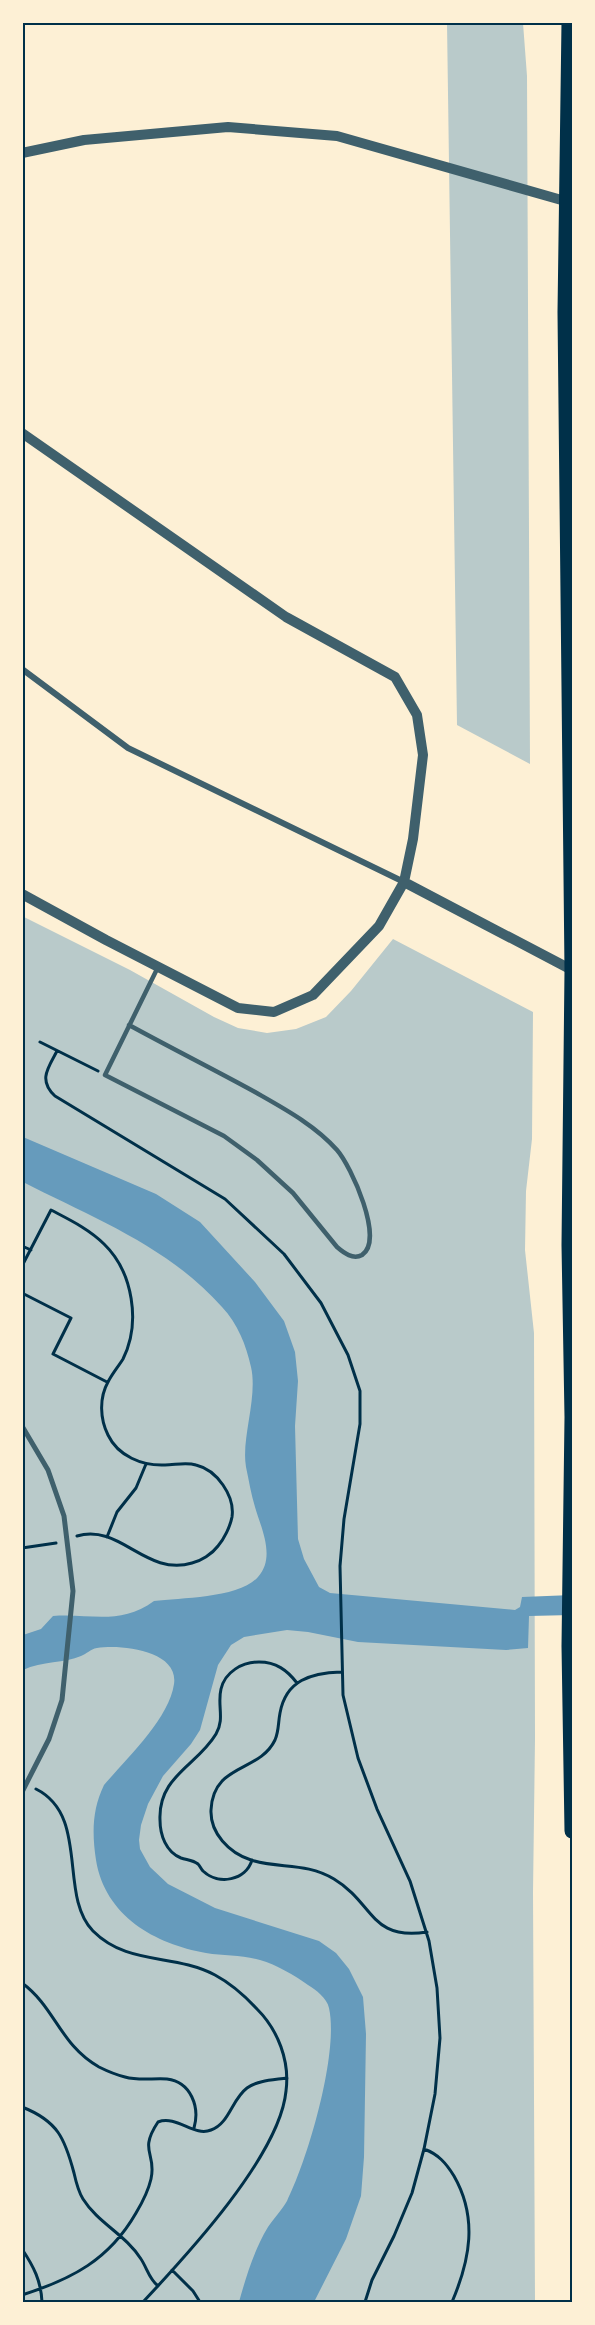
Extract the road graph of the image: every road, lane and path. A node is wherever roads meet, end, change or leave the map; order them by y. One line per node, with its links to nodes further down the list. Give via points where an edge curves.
1 (569, 22): 3 (main road)
2 (22, 153): 3 (street, via 84,140 228,127 337,136)
3 (569, 202): 9 (main road, via 565,324)
4 (22, 433): 6 (street, via 286,617 395,677 417,715 423,755)
5 (22, 669): 6 (street, via 128,748)
6 (404, 882): 8 (street, via 379,927 313,995 274,1012 238,1008); 9 (street)
7 (22, 894): 8 (street)
8 (158, 967): 13 (lane)
9 (572, 970): 28 (main road, via 568,1646)
10 (129, 1025): 13 (lane, via 280,1106 337,1150 360,1191 371,1236 368,1247 355,1257 347,1255 293,1193 257,1160 224,1136)
11 (40, 1042): 12 (path)
12 (57, 1051): 13 (path); 24 (path, via 48,1068 48,1089 225,1199 284,1254 321,1303 348,1355 360,1391 360,1424 344,1519)
13 (105, 1075)
14 (22, 1246): 15 (path)
15 (31, 1250): 16 (path); 18 (path, via 51,1210 83,1226 105,1245 124,1273 132,1302 132,1330 123,1358)
16 (22, 1266)
17 (22, 1293): 18 (path, via 71,1318 53,1354)
18 (107, 1382): 20 (path, via 102,1418 107,1434 120,1451)
19 (22, 1426): 22 (street, via 48,1470 64,1516)
20 (146, 1464): 21 (path); 21 (path, via 197,1465 214,1474 231,1502 232,1517 225,1534 205,1557 180,1566 149,1560)
21 (106, 1537): 22 (path, via 87,1533)
22 (66, 1540): 23 (path); 26 (street, via 72,1576 67,1669 49,1739)
23 (22, 1548)
24 (341, 1672): 25 (path, via 320,1672); 30 (path, via 358,1758)
25 (297, 1683): 29 (path, via 284,1700 274,1742 263,1755 228,1774 213,1796 212,1824 221,1839); 29 (path, via 287,1671 268,1662 231,1671 221,1690 220,1725 215,1735 179,1773 163,1797 160,1820 165,1844 172,1853 224,1879 237,1879 247,1872)
26 (27, 1785): 27 (street); 32 (path, via 39,1790 62,1817 69,1835 77,1894 91,1929 121,1952 194,1967 215,1975 247,1998 274,2028 286,2061)
27 (22, 1792)
28 (573, 1831)
29 (252, 1860): 30 (path, via 319,1872 349,1890 383,1927 409,1935)
30 (427, 1932): 35 (path, via 437,1988 440,2038 435,2094)
31 (22, 1983): 34 (path, via 43,2001 66,2039 89,2060 125,2077 168,2079 185,2087 195,2102)
32 (287, 2078): 34 (path, via 247,2088 213,2130); 38 (path, via 279,2120 253,2168)
33 (22, 2107): 36 (path, via 41,2116 59,2132 83,2199)
34 (194, 2128): 36 (path, via 168,2120 158,2122 151,2132 147,2146 151,2178 142,2203)
35 (424, 2148): 45 (path, via 412,2193); 46 (path, via 437,2154 449,2168 465,2200 470,2224 464,2271)
36 (121, 2237): 39 (path); 40 (path, via 81,2271)
37 (22, 2249): 40 (path)
38 (172, 2270): 39 (path); 44 (path)
39 (158, 2286): 43 (path)
40 (42, 2289): 41 (path); 42 (path)
41 (22, 2295)
42 (42, 2302)
43 (143, 2302)
44 (200, 2302)
45 (365, 2302)
46 (452, 2302)

